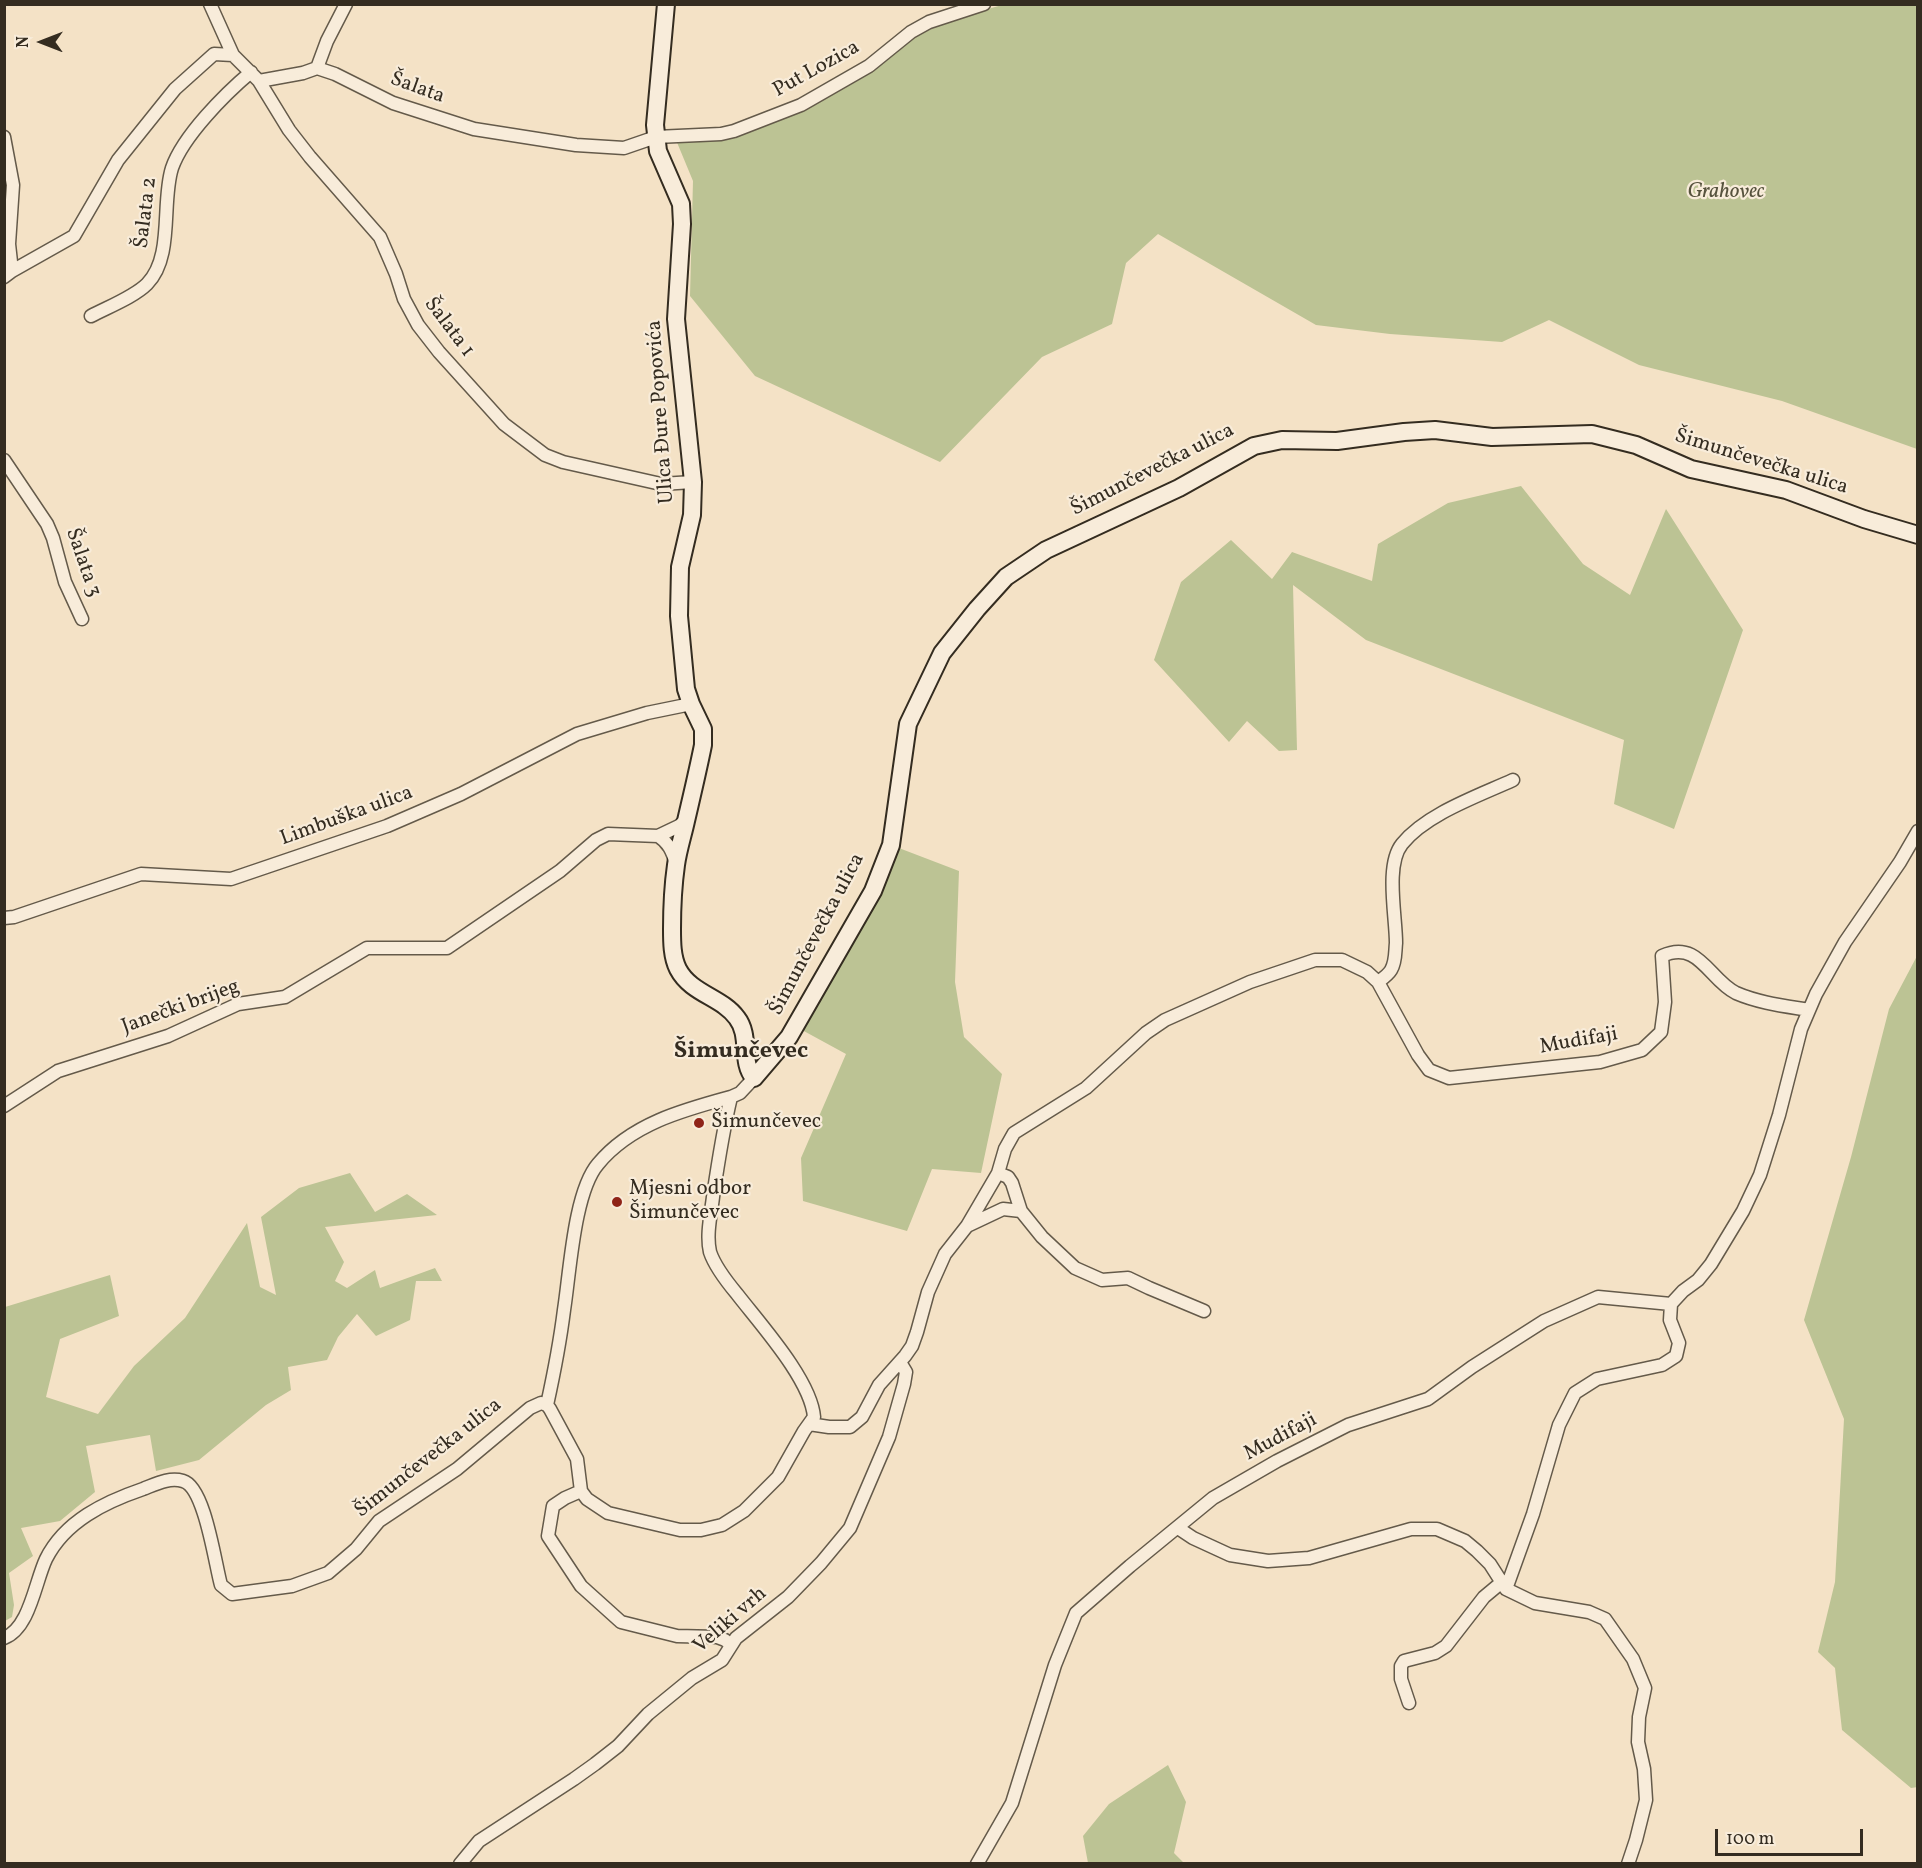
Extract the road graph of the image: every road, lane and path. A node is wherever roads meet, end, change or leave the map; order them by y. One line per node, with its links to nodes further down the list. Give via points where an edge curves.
1 (210, 4): 5 (street)
2 (346, 4): 6 (street)
3 (666, 4): 9 (street, Ulica Đure Popovića)
4 (984, 4): 9 (street, Put Lozica, via 929,22 869,66 801,105 721,134)
5 (233, 55): 7 (street); 10 (street, via 214,54 175,89 118,160 74,236)
6 (317, 68): 7 (street); 9 (street, Šalata, via 393,103 474,129 576,145 624,148)
7 (255, 77): 11 (street, Šalata 2, via 237,84 189,137 175,161 168,185 160,264 153,277 142,288); 13 (street, Šalata 1, via 310,157 380,237 418,325 504,424 545,454 563,462 661,484)
8 (4, 137): 10 (street, via 13,185)
9 (656, 138): 13 (street, Ulica Đure Popovića, via 681,204 676,319)
10 (8, 274)
11 (91, 316)
12 (4, 460): 15 (street, Šalata 3, via 47,524 65,582)
13 (693, 482): 16 (street, Ulica Đure Popovića, via 692,515 680,567 679,616)
14 (1917, 535): 25 (street, Šimunčevečka ulica, via 1786,490 1691,469 1636,445 1592,434 1492,437 1435,430 1337,441 1282,440 1254,446 1179,488 1038,555 1006,577 942,653 908,724 891,845 873,891 789,1037)
15 (82, 619)
16 (691, 704): 18 (street, Ulica Đure Popovića, via 703,729 703,745); 22 (street, Limbuška ulica, via 577,734 461,794 387,826 231,879 141,874)
17 (1513, 780): 23 (street, via 1432,819 1401,846 1394,858 1394,963)
18 (687, 819): 20 (street); 21 (street, Ulica Đure Popovića)
19 (1917, 831): 24 (street, via 1845,942)
20 (658, 836): 21 (street, via 672,849); 27 (street, Janečki brijeg, via 608,834 596,840 560,871 447,948 367,948 285,997 238,1004 168,1036 58,1071)
21 (676, 864): 25 (street, Ulica Đure Popovića, via 672,949 678,969 689,985 737,1017)
22 (4, 918)
23 (1378, 982): 24 (street, Mudifaji, via 1429,1070 1449,1078 1600,1062 1642,1050 1661,1032 1665,1002 1662,956 1670,952 1686,952 1702,962 1734,992); 28 (street, via 1342,960 1315,960 1250,982 1165,1020 1086,1088 1014,1133)
24 (1809, 1010): 31 (street, via 1760,1175 1705,1272)
25 (754, 1078): 26 (street, Šimunčevečka ulica)
26 (731, 1097): 34 (street, Šimunčevečka ulica, via 658,1119 616,1147 591,1173 574,1236); 35 (street, via 719,1150 710,1252 797,1375 813,1405 814,1417)
27 (4, 1106)
28 (998, 1173): 29 (street, via 1012,1183); 30 (street)
29 (1020, 1211): 30 (street, via 1003,1209); 32 (street, via 1075,1268 1102,1280 1128,1278)
30 (967, 1226): 33 (street, via 945,1254 928,1292 917,1332)
31 (1671, 1304): 37 (street, Mudifaji, via 1598,1298 1544,1321 1428,1399 1348,1425 1277,1461 1213,1498); 38 (street, via 1670,1320 1679,1343 1676,1356 1662,1365 1597,1379 1575,1394 1560,1425 1533,1514)
32 (1204, 1311)
33 (900, 1362): 35 (street, via 879,1385 862,1417 850,1427); 40 (street, Veliki vrh, via 906,1372 889,1437 850,1528 788,1597)
34 (547, 1404): 36 (street, via 577,1459); 39 (street, Šimunčevečka ulica, via 530,1407 457,1469 379,1521 356,1549 328,1573 292,1586 232,1594 221,1585 205,1513 192,1487 184,1481 168,1480 125,1495 88,1513 62,1536 46,1559 23,1619 12,1635)
35 (809, 1424): 36 (street, via 778,1477 744,1511 722,1525 680,1530 608,1514)
36 (581, 1491): 40 (street, via 553,1506 548,1536 581,1586 621,1622 677,1635 717,1637)
37 (1178, 1528): 38 (street, via 1230,1555 1268,1561 1309,1558 1411,1529 1437,1529 1477,1551); 43 (street, Mudifaji, via 1076,1613 1055,1665 1012,1803)
38 (1504, 1586): 41 (street, via 1484,1597 1446,1646 1404,1661 1401,1679); 44 (street, via 1535,1603 1589,1612 1605,1619 1633,1659 1645,1688 1638,1742 1646,1800)
39 (4, 1638)
40 (731, 1645): 42 (street, Veliki vrh, via 722,1660 692,1678 648,1714 618,1746 479,1841)
41 (1409, 1703)
42 (460, 1863)
43 (977, 1863)
44 (1628, 1863)

